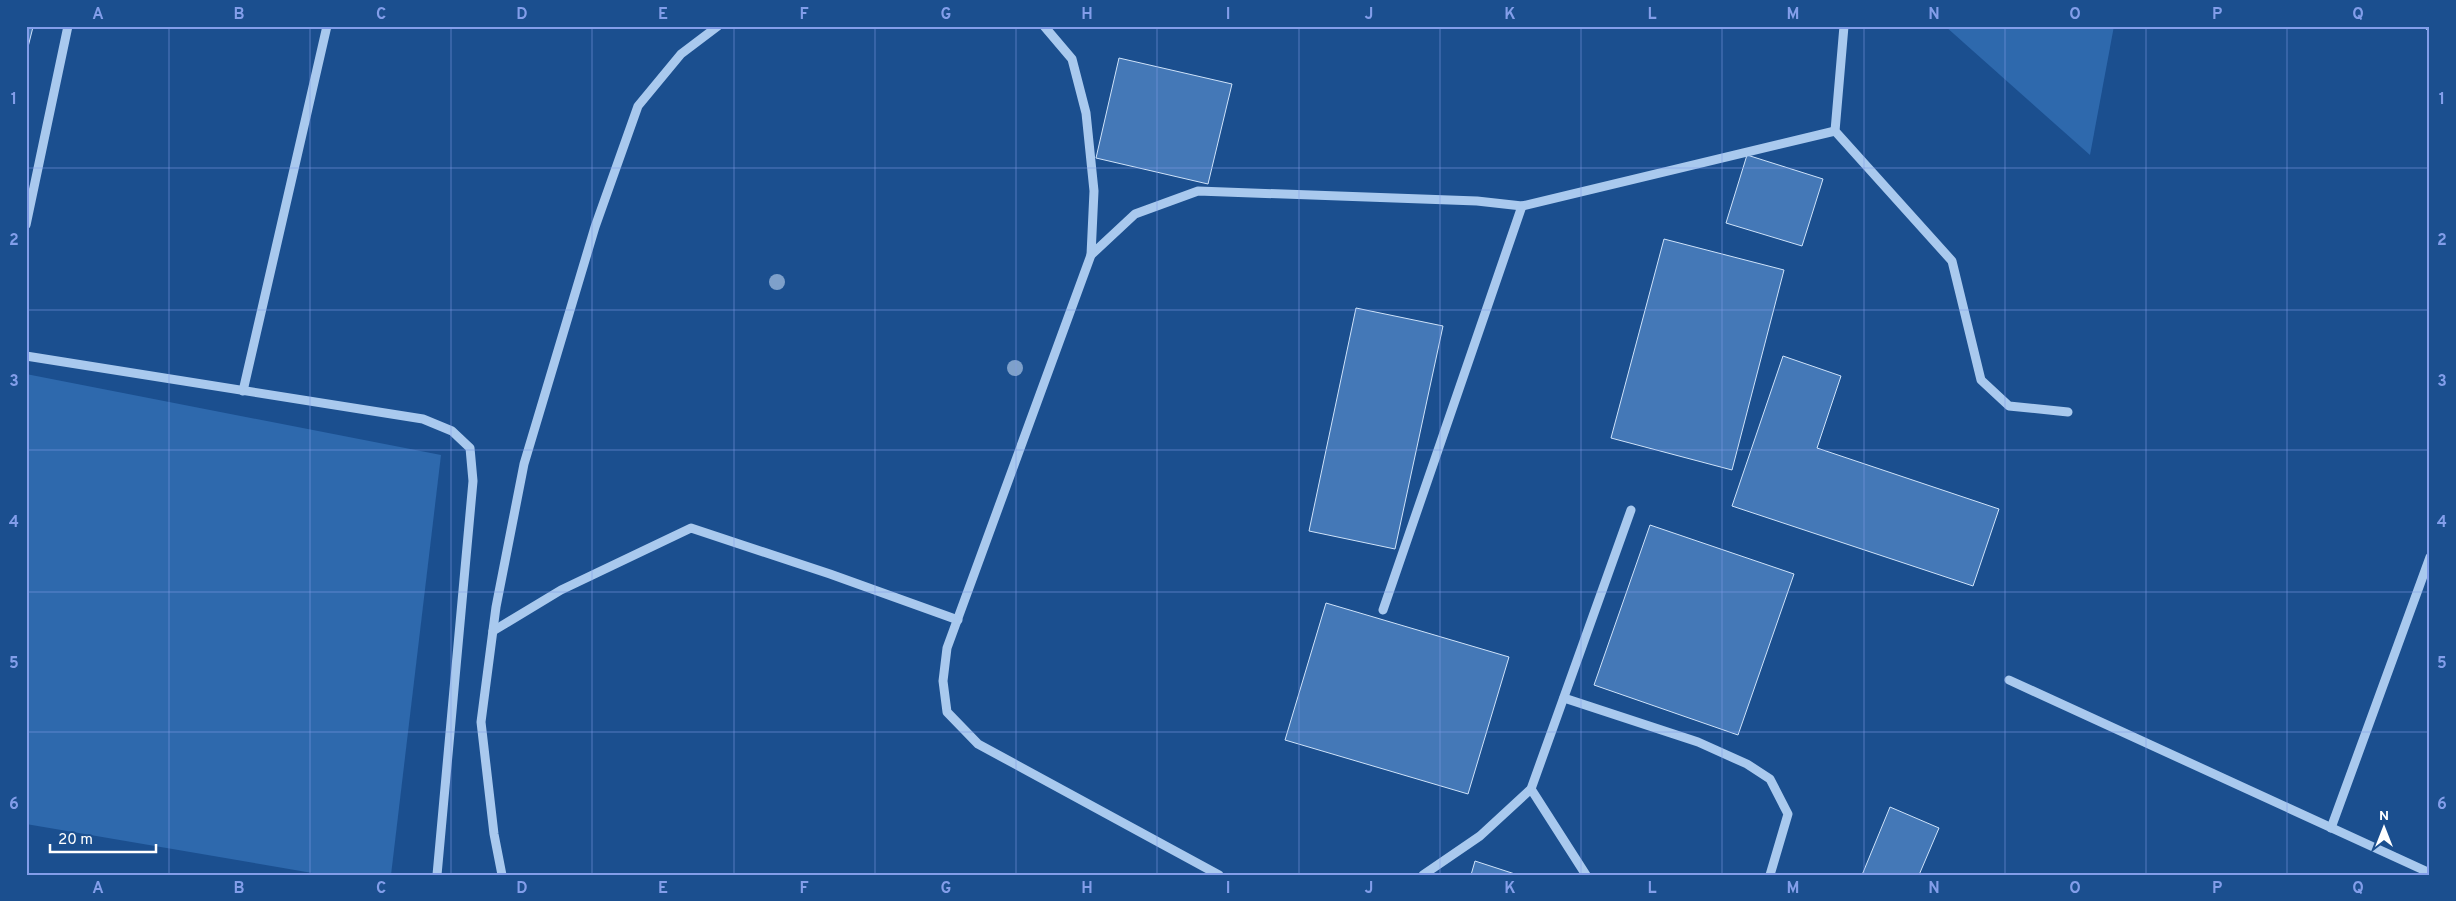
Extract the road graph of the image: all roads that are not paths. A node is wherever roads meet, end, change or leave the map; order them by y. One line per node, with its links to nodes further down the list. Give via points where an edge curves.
1 (68, 26): 8 (street)
2 (327, 26): 11 (street)
3 (718, 26): 17 (street, via 681,54 638,106 596,227 524,464)
4 (1044, 26): 9 (street, via 1072,58 1086,113 1094,191)
5 (1844, 26): 6 (street)
6 (1835, 131): 7 (street); 12 (street, via 1952,261 1981,380 2009,406)
7 (1522, 206): 9 (street, via 1198,191 1136,214); 15 (street)
8 (26, 225)
9 (1091, 255): 16 (street)
10 (26, 356): 11 (street)
11 (243, 391): 23 (street, via 423,419 452,431 470,448 473,481)
12 (2068, 412)
13 (1631, 510): 19 (street)
14 (2430, 557): 21 (street)
15 (1384, 610)
16 (958, 620): 17 (street, via 691,528 561,590); 25 (street, via 947,648 943,681 947,712 978,744)
17 (493, 631): 24 (street, via 481,722)
18 (2009, 680): 21 (street)
19 (1564, 698): 20 (street); 28 (street, via 1698,742 1747,764 1770,779 1788,814)
20 (1531, 788): 26 (street, via 1480,836); 27 (street)
21 (2331, 828): 22 (street)
22 (2430, 873)
23 (437, 875)
24 (502, 875)
25 (1219, 875)
26 (1423, 875)
27 (1586, 875)
28 (1770, 875)

